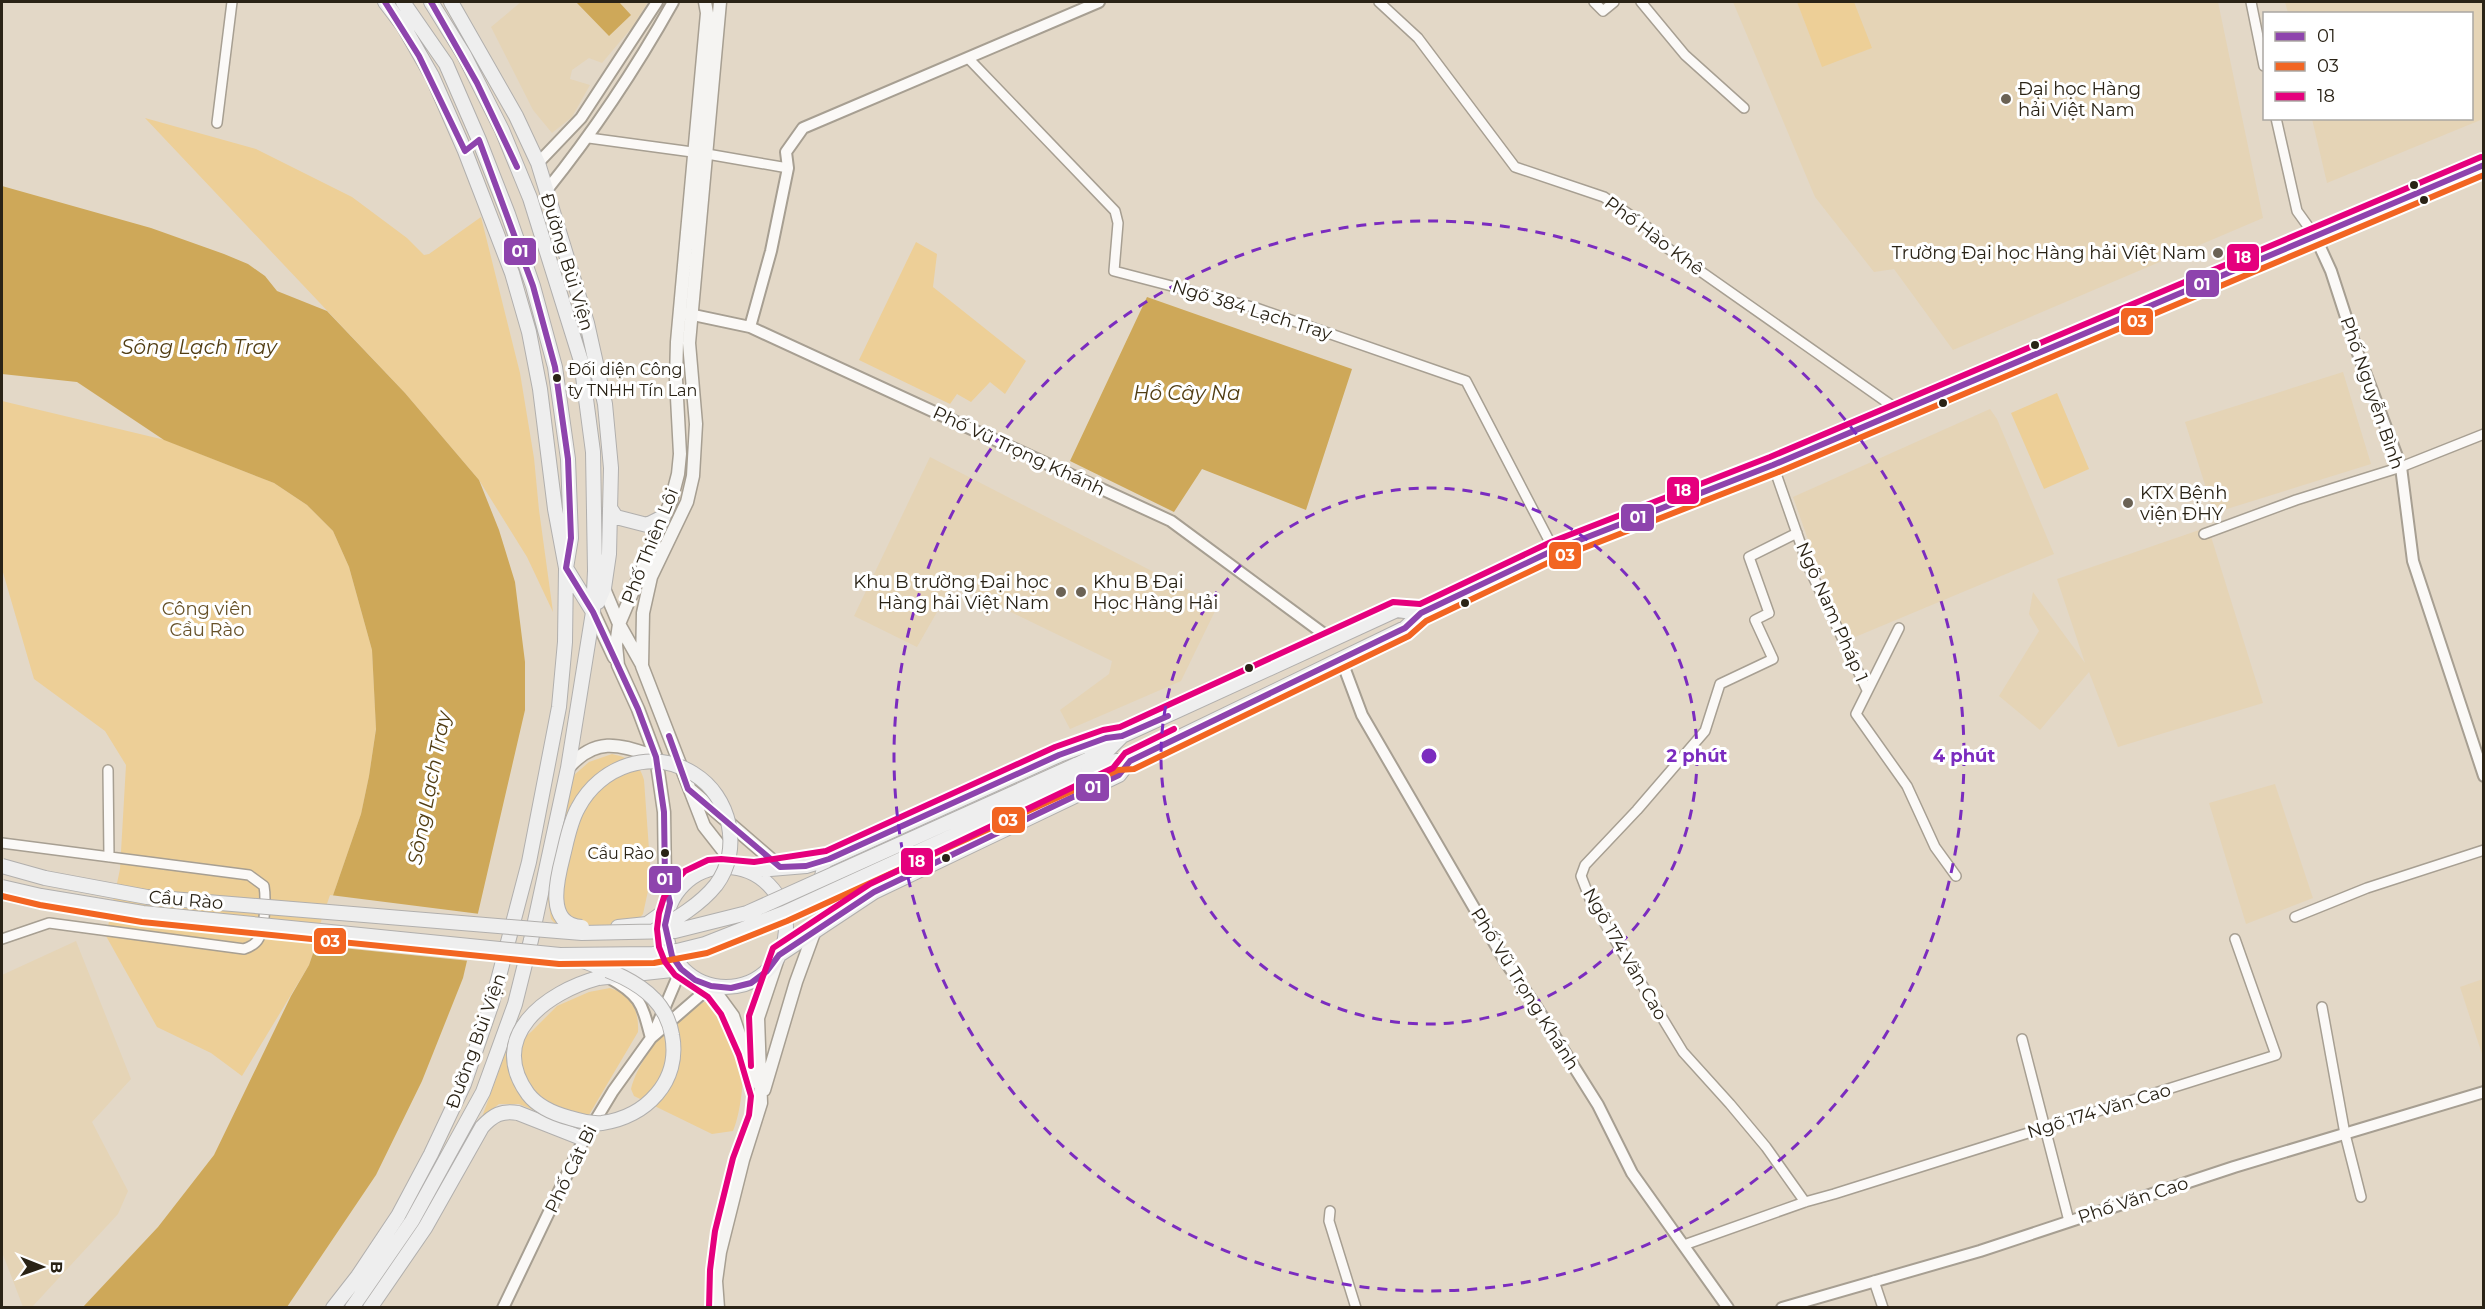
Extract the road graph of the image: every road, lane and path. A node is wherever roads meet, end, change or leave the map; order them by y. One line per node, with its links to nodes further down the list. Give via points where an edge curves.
1 (232, 2): 20 (street)
2 (385, 2): 23 (main road, Đường Bùi Viện, via 432,76)
3 (403, 2): 22 (main road, Đường Bùi Viện, via 446,64)
4 (431, 2): 42 (main road, Đường Bùi Viện, via 502,129 530,198 581,361 593,452)
5 (451, 2): 25 (main road, Đường Bùi Viện)
6 (657, 2): 25 (street, via 581,118)
7 (673, 2): 21 (street)
8 (720, 2): 15 (main road, Phố Thiên Lôi)
9 (1099, 2): 17 (street)
10 (1379, 2): 32 (street, Phố Hào Khê, via 1418,38 1515,167 1604,197 1647,227 1666,247)
11 (1594, 2): 12 (street, via 1603,11)
12 (1614, 2)
13 (1641, 2): 18 (street, via 1685,55)
14 (2251, 2): 16 (street)
15 (710, 10): 24 (main road, Phố Thiên Lôi)
16 (2263, 57)
17 (968, 58): 27 (street, via 803,128 786,152); 40 (street, Ngõ 384 Lạch Tray, via 1114,211 1118,223 1114,271 1256,308 1466,381)
18 (1744, 108)
19 (2276, 120): 29 (street, Phố Nguyễn Bình, via 2297,211)
20 (217, 123)
21 (589, 138): 24 (street); 28 (street)
22 (479, 140): 23 (main road); 41 (main road, Đường Bùi Viện, via 526,266 555,367 568,459 570,538)
23 (465, 151): 41 (main road, Đường Bùi Viện, via 512,273 529,332)
24 (701, 153): 27 (street); 30 (main road, Phố Thiên Lôi)
25 (538, 163): 28 (main road, Đường Bùi Viện)
26 (2484, 165): 29 (main road)
27 (788, 168): 31 (street)
28 (546, 191): 36 (main road, Đường Bùi Viện, via 587,323 605,404)
29 (2315, 236): 32 (main road); 35 (street, Phố Nguyễn Bình)
30 (686, 314): 31 (street, Phố Vũ Trọng Khánh); 37 (main road, Phố Thiên Lôi, via 676,379 680,454 671,501); 51 (main road, Phố Thiên Lôi, via 696,424 693,476 687,502 651,577 644,613)
31 (750, 327): 48 (street, Phố Vũ Trọng Khánh, via 1171,521)
32 (1898, 410): 34 (main road)
33 (2484, 434): 35 (street)
34 (1773, 465): 38 (street, Ngõ Nam Pháp 1); 40 (main road)
35 (2401, 467): 39 (street); 59 (street, Phố Nguyễn Bình, via 2413,561)
36 (610, 508): 37 (main road, via 616,517 647,525); 43 (main road, Đường Bùi Viện)
37 (663, 517): 46 (main road, Phố Thiên Lôi)
38 (1797, 533): 52 (street, Ngõ Nam Pháp 1, via 1809,568); 91 (street, Ngõ 174 Văn Cao, via 1749,557 1769,614 1755,620 1773,659 1720,684 1705,731 1585,865 1581,876 1590,899 1683,1052 1759,1138)
39 (2204, 534)
40 (1554, 550): 45 (main road)
41 (566, 568): 44 (main road); 98 (main road, Đường Bùi Viện, via 559,707 530,862 492,1003 464,1084 431,1154 398,1216)
42 (595, 571): 43 (main road); 44 (main road, Đường Bùi Viện)
43 (604, 588): 44 (main road, Đường Bùi Viện); 46 (main road)
44 (594, 612): 50 (main road); 56 (main road, Đường Bùi Viện)
45 (1421, 613): 48 (main road, via 1397,610); 49 (main road, via 1405,628)
46 (619, 624): 50 (main road, Phố Thiên Lôi); 51 (main road)
47 (1899, 628): 52 (street)
48 (1332, 640): 53 (main road)
49 (1341, 659): 55 (main road); 96 (street, Phố Vũ Trọng Khánh, via 1362,715 1505,961 1598,1105 1632,1173)
50 (618, 666): 54 (main road, Phố Thiên Lôi)
51 (642, 666): 60 (main road, Phố Thiên Lôi)
52 (1867, 690): 68 (street, Ngõ Nam Pháp 1, via 1856,714 1907,786 1935,847)
53 (1122, 736): 58 (main road, Cầu Rào); 64 (main road, via 1059,754)
54 (656, 757): 56 (main road, via 629,747 601,747 578,758); 70 (main road, Phố Thiên Lôi, via 664,812)
55 (1130, 761): 58 (main road, Cầu Rào); 71 (main road, via 1119,775 874,892)
56 (568, 768): 93 (main road, Đường Bùi Viện, via 515,1004 483,1092)
57 (108, 770): 63 (street)
58 (1078, 771): 74 (main road, Cầu Rào, bridge, via 747,913 698,927); 77 (main road, Cầu Rào, bridge, via 805,904 722,938 652,954)
59 (2484, 776)
60 (688, 789): 66 (main road); 67 (main road, Phố Thiên Lôi, via 704,826)
61 (2, 843): 63 (street)
62 (2484, 850): 72 (street, via 2367,888)
63 (109, 857): 75 (street, via 257,879 264,886 265,895 258,940 244,949 49,923)
64 (828, 859): 66 (main road, via 806,866); 71 (main road, via 822,872 823,890 831,901)
65 (2, 866): 74 (main road, Cầu Rào, bridge, via 147,897 582,933)
66 (780, 867): 67 (main road)
67 (742, 870): 70 (main road, via 705,870 685,883); 78 (main road, via 771,887 781,903 785,938)
68 (1956, 876)
69 (2, 887): 77 (main road, Cầu Rào, bridge, via 142,913)
70 (669, 906): 74 (main road, bridge, via 647,924 587,927 563,920 556,902 557,879 576,810 589,790 607,774 627,765 650,761 683,767 704,780 725,810 730,835 728,861 716,884 699,902); 79 (main road, via 667,941)
71 (847, 910): 73 (main road)
72 (2295, 917)
73 (815, 930): 78 (main road); 86 (main road)
74 (652, 932)
75 (2, 939)
76 (2235, 939): 87 (street, Ngõ 174 Văn Cao, via 2276,1055)
77 (571, 956): 80 (main road, bridge, via 627,979 655,1000 674,1044 671,1068 655,1097 630,1114 600,1123 559,1116 545,1108 529,1095 514,1058 519,1037 535,1010 570,988)
78 (779, 956): 81 (main road, via 767,972 751,983 731,988); 86 (main road, via 758,1018)
79 (681, 969): 80 (main road); 81 (main road); 83 (street, Phố Cát Bi)
80 (603, 978): 83 (street, via 627,987 641,1002)
81 (711, 986): 83 (street, Phố Cát Bi); 86 (main road, via 739,1028)
82 (2322, 1007): 88 (street)
83 (651, 1038): 89 (street, Phố Cát Bi)
84 (2022, 1039): 87 (street)
85 (2484, 1092): 88 (street, Phố Văn Cao)
86 (761, 1103): 102 (main road, via 720,1252)
87 (2045, 1127): 91 (street, Ngõ 174 Văn Cao); 94 (street)
88 (2345, 1134): 90 (street); 94 (street, Phố Văn Cao)
89 (584, 1139): 95 (main road, Đường Bùi Viện, via 518,1113 498,1114 482,1127); 101 (street, Phố Cát Bi)
90 (2361, 1197)
91 (1805, 1202): 96 (street, Ngõ 174 Văn Cao)
92 (1330, 1211): 103 (street, via 1329,1221)
93 (412, 1221): 95 (main road); 99 (main road, Đường Bùi Viện)
94 (2069, 1221): 97 (street, Phố Văn Cao)
95 (424, 1228): 100 (main road, Đường Bùi Viện)
96 (1683, 1245): 104 (street, Phố Vũ Trọng Khánh)
97 (1874, 1281): 105 (street, Phố Văn Cao); 106 (street)
98 (333, 1308)
99 (351, 1308)
100 (370, 1308)
101 (503, 1308)
102 (718, 1308)
103 (1356, 1308)
104 (1728, 1308)
105 (1782, 1308)
106 (1883, 1308)

